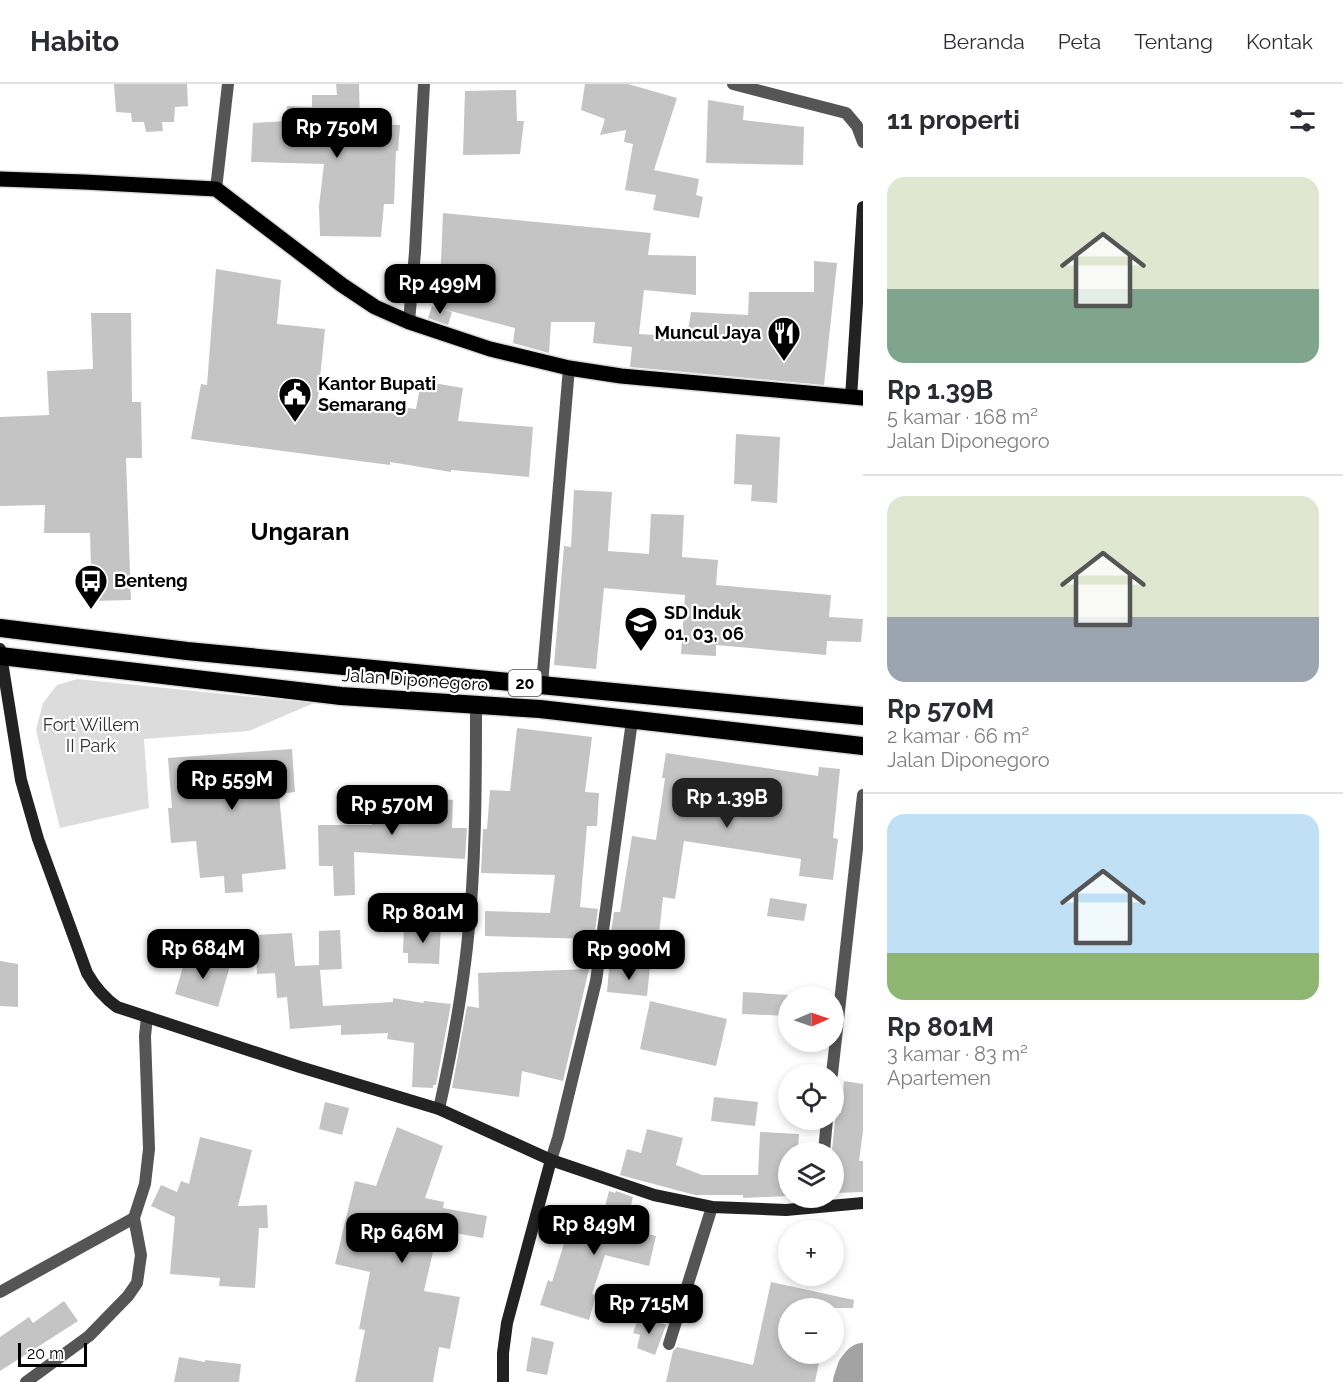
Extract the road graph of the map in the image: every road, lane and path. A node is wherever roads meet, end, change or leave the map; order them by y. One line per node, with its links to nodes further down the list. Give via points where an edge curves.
1 (228, 84): 7 (street)
2 (424, 84): 9 (street)
3 (733, 84): 4 (street)
4 (754, 87): 5 (street, via 846,113)
5 (863, 142)
6 (0, 180): 7 (main road)
7 (216, 189): 9 (main road, via 342,285 375,307)
8 (863, 207): 11 (street)
9 (409, 322): 10 (main road, via 490,349)
10 (569, 368): 11 (main road); 14 (street)
11 (857, 398)
12 (0, 628): 14 (highway, Jalan Diponegoro / 20, via 187,651)
13 (0, 653): 15 (highway, Jalan Diponegoro / 20, via 341,696); 20 (street, via 21,780 74,943 96,989 117,1006)
14 (542, 684): 16 (highway, Jalan Diponegoro / 20)
15 (476, 705): 17 (highway, Jalan Diponegoro / 20); 22 (street, via 476,806 467,946)
16 (863, 716)
17 (632, 721): 18 (highway, Jalan Diponegoro / 20); 23 (street, via 596,981)
18 (863, 746)
19 (863, 795): 21 (street)
20 (147, 1017): 22 (street); 28 (street, via 149,1149 145,1184)
21 (833, 1064)
22 (439, 1109): 23 (street)
23 (551, 1160): 26 (street, via 654,1195); 32 (street, via 507,1323)
24 (844, 1203): 25 (street)
25 (863, 1203)
26 (712, 1207): 27 (street); 30 (street)
27 (795, 1208)
28 (134, 1218): 29 (street); 31 (street, via 141,1264 134,1290 89,1336)
29 (0, 1292)
30 (669, 1344)
31 (26, 1382)
32 (503, 1382)

